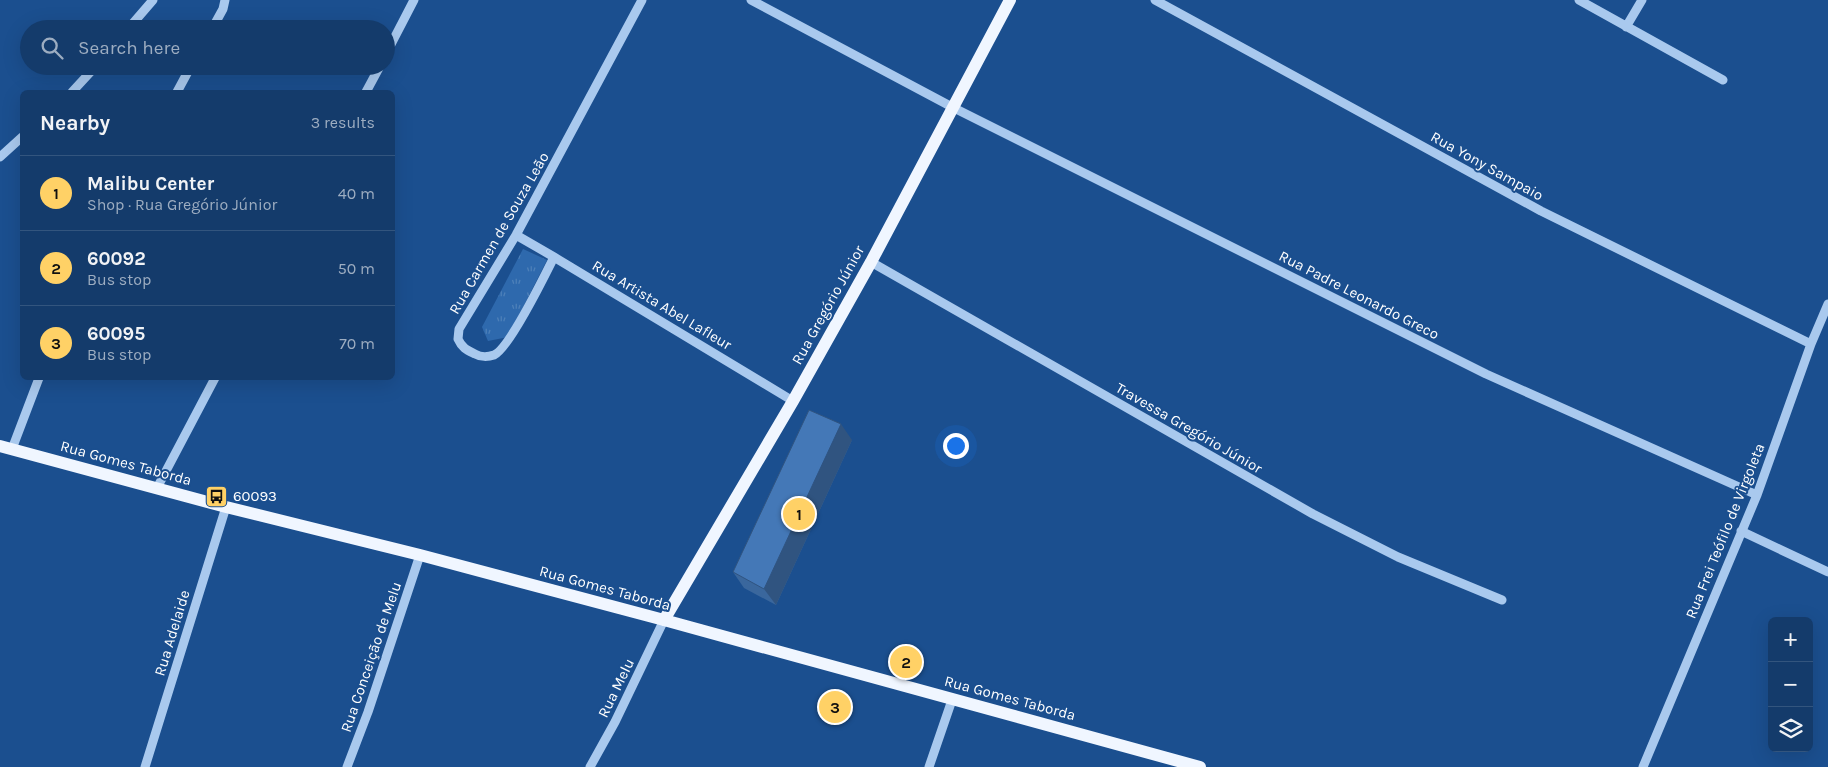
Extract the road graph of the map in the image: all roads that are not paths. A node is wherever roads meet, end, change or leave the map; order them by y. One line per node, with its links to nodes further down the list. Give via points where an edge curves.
1 (152, 0): 10 (street)
2 (224, 0): 11 (street)
3 (414, 0): 13 (street)
4 (642, 0): 24 (street, Rua Carmen de Souza Leão)
5 (751, 0): 21 (street, Rua Padre Leonardo Greco)
6 (1010, 0): 21 (main road, Rua Gregório Júnior)
7 (1155, 0): 28 (street, Rua Yony Sampaio, via 1541,211)
8 (1578, 0): 12 (street)
9 (1642, 0): 12 (street)
10 (135, 20)
11 (216, 20)
12 (1626, 27): 17 (street)
13 (395, 37)
14 (88, 75): 18 (street)
15 (186, 75): 19 (street)
16 (375, 75): 20 (street)
17 (1723, 80)
18 (74, 90)
19 (178, 90)
20 (367, 90)
21 (954, 108): 26 (main road, Rua Gregório Júnior); 34 (street, Rua Padre Leonardo Greco, via 1486,374)
22 (20, 139): 23 (street)
23 (0, 156)
24 (516, 235): 25 (street, Rua Artista Abel Lafleur); 25 (street, Rua Carmen de Souza Leão, via 459,329 458,340 462,348 478,356 496,354 513,334)
25 (554, 257): 31 (street, Rua Artista Abel Lafleur)
26 (871, 262): 31 (main road, Rua Gregório Júnior); 39 (street, Travessa Gregório Júnior, via 1313,514 1398,557)
27 (1828, 304): 28 (street, Rua Frei Teófilo de Virgoleta)
28 (1812, 344): 34 (street, Rua Frei Teófilo de Virgoleta)
29 (38, 380): 32 (street)
30 (214, 380): 33 (street)
31 (793, 401): 40 (main road, Rua Gregório Júnior)
32 (6, 448): 33 (main road, Rua Gomes Taborda)
33 (156, 488): 35 (main road, Rua Gomes Taborda)
34 (1757, 495): 36 (street, Rua Frei Teófilo de Virgoleta)
35 (226, 507): 37 (main road, Rua Gomes Taborda); 43 (street, Rua Adelaide)
36 (1740, 530): 38 (street); 48 (street, Rua Frei Teófilo de Virgoleta)
37 (420, 555): 40 (main road, Rua Gomes Taborda); 44 (street, Rua Conceição de Melu)
38 (1828, 572)
39 (1502, 600)
40 (664, 620): 41 (main road, Rua Gomes Taborda); 45 (street, Rua Melu)
41 (952, 700): 42 (main road, Rua Gomes Taborda); 46 (street)
42 (1179, 765): 47 (main road, Rua Gomes Taborda)
43 (145, 767)
44 (347, 767)
45 (590, 767)
46 (929, 767)
47 (1200, 767)
48 (1642, 767)

